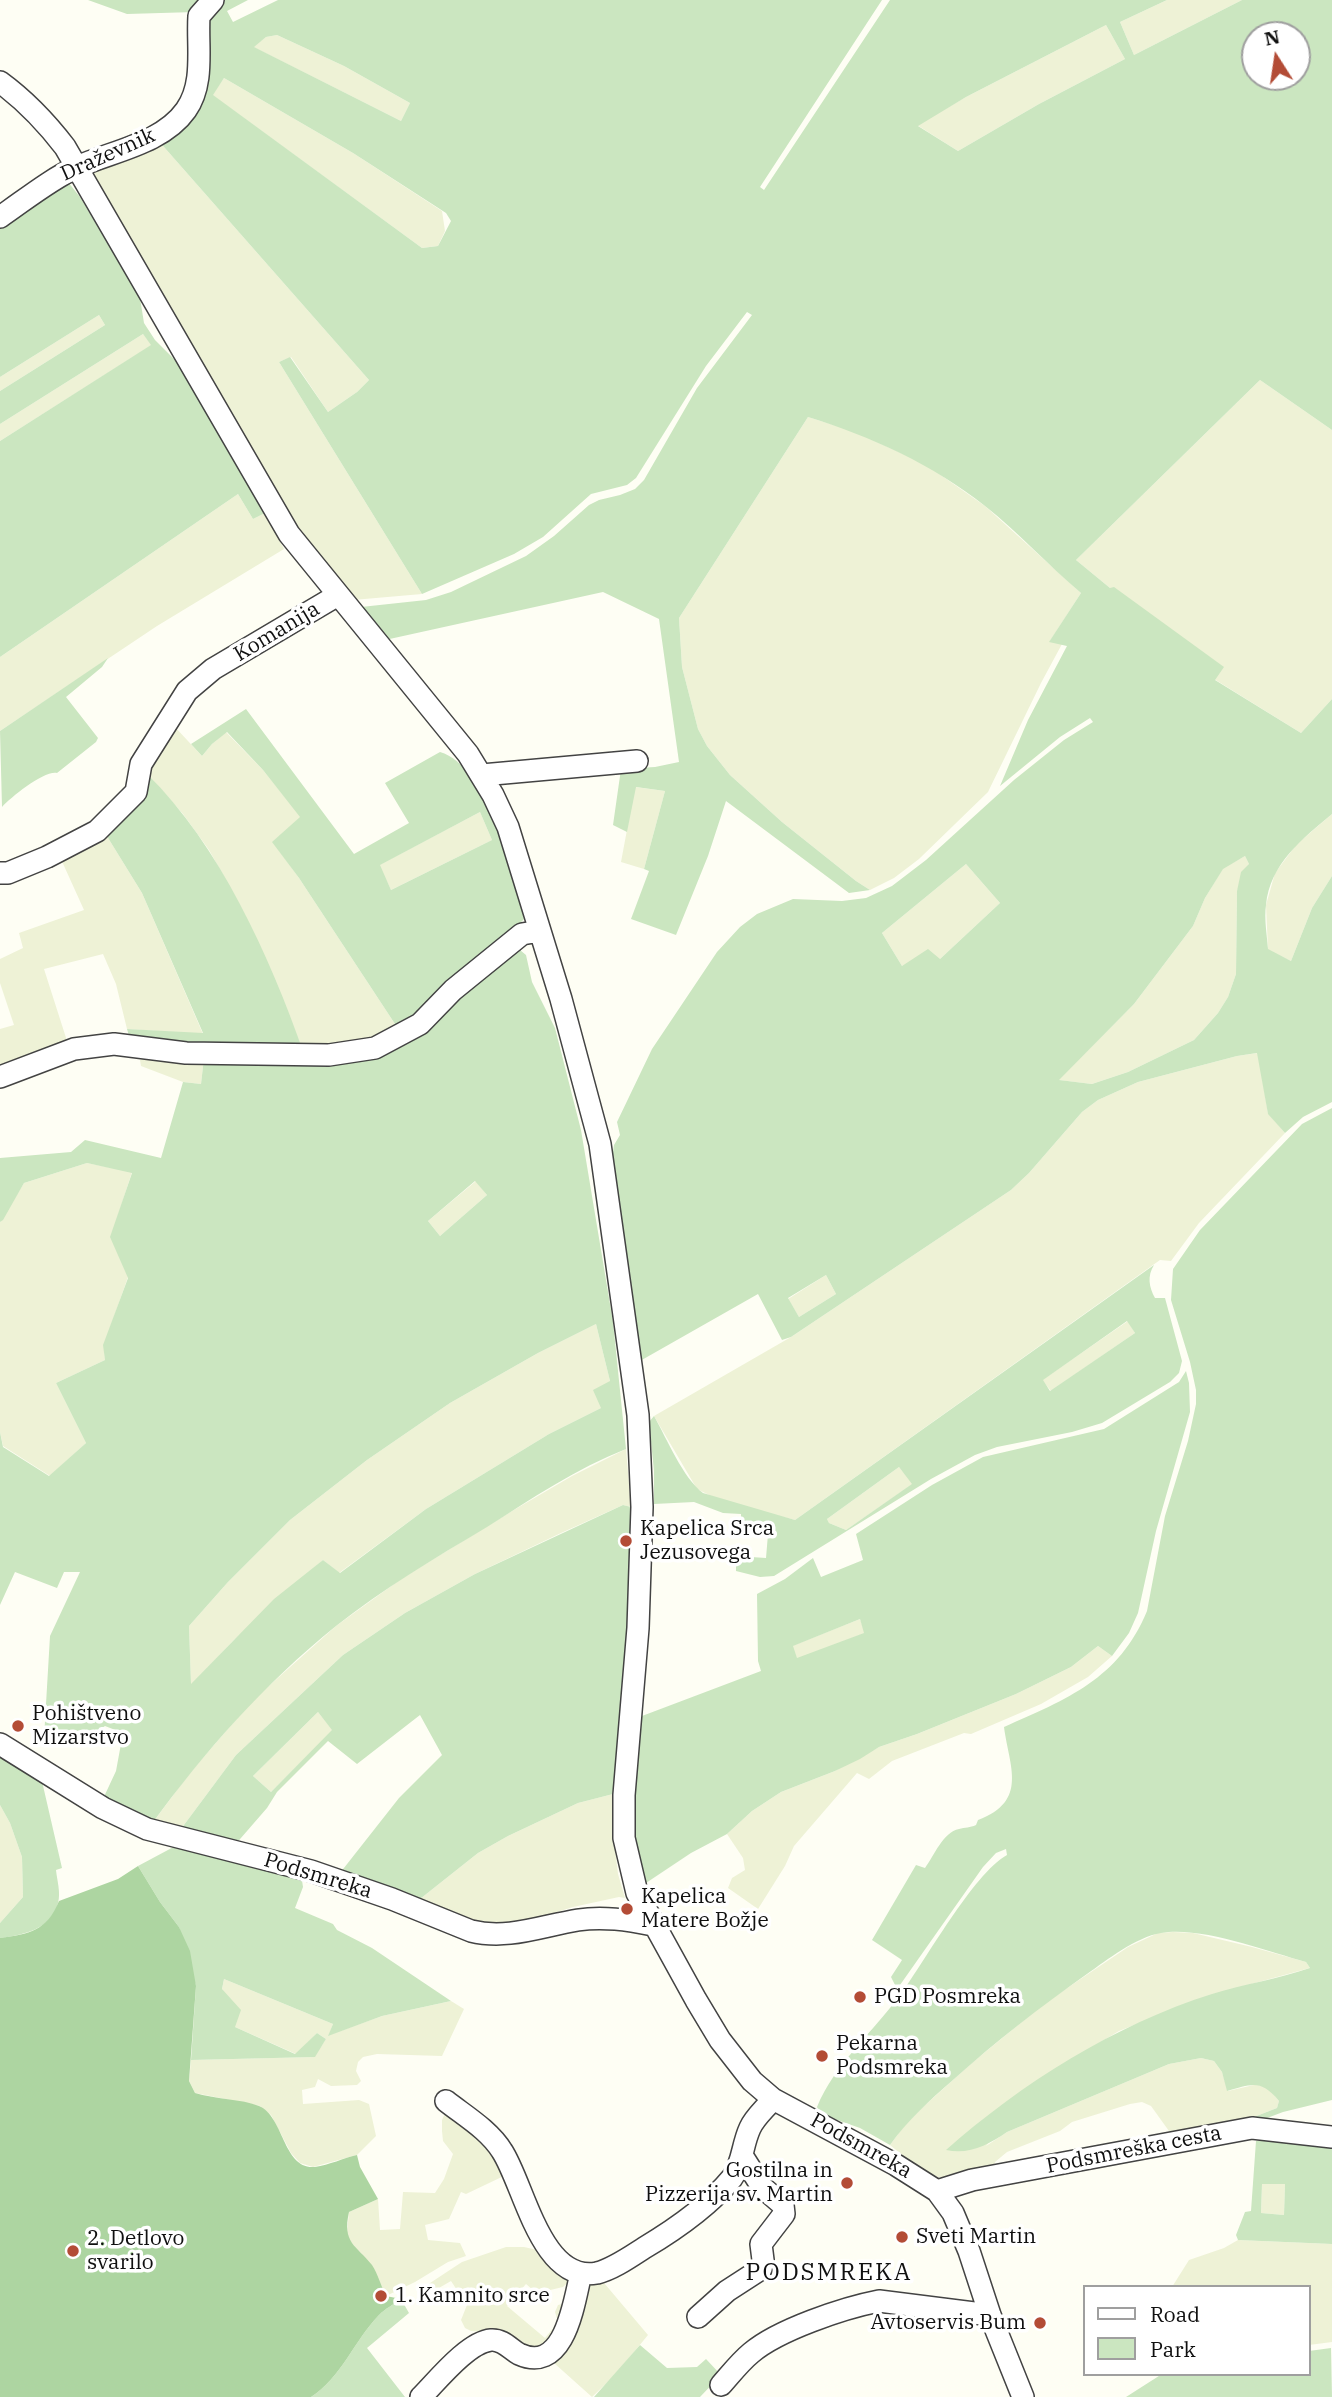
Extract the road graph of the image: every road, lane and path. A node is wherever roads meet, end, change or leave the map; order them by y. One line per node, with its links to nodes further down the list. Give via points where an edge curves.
1 (213, 0): 3 (street, Draževnik, via 199,16 200,70 187,110 145,140)
2 (0, 82): 3 (street, via 43,119)
3 (76, 167): 4 (street, Draževnik); 5 (street, via 289,534)
4 (0, 217)
5 (338, 595): 7 (street, Komanija); 8 (street, Komanija, via 213,669 187,691 141,764 136,792 97,831 47,857)
6 (637, 761): 7 (street)
7 (482, 775): 9 (street, Komanija, via 508,827)
8 (0, 873)
9 (540, 931): 10 (street, via 522,934 453,990 421,1024 376,1048 329,1055 186,1053 114,1044 74,1049); 12 (street, Komanija, via 600,1144 638,1415 642,1520)
10 (0, 1077)
11 (0, 1744): 13 (street, Podsmreka, via 103,1808 147,1829 311,1871 471,1931 506,1935 603,1918)
12 (624, 1838): 13 (street, Podsmreka, via 637,1893)
13 (653, 1925): 14 (street, Podsmreka, via 720,2040 752,2081)
14 (774, 2099): 17 (street, via 755,2119); 18 (street, Podsmreka)
15 (446, 2101): 19 (street, via 503,2151 550,2252)
16 (1332, 2137): 18 (street, Podsmreška cesta, via 1252,2128 972,2179)
17 (743, 2157): 19 (street, via 733,2177 676,2229 598,2273); 21 (street, via 762,2187 783,2205 785,2214 761,2244 761,2269)
18 (937, 2191): 20 (street, Podsmreka, via 953,2213)
19 (581, 2273): 23 (street, via 572,2313 551,2353 537,2357 520,2354 493,2339 482,2342)
20 (990, 2315): 22 (street, via 879,2301 863,2304 773,2338 751,2352); 24 (street, Podsmreka)
21 (698, 2317)
22 (720, 2385)
23 (421, 2397)
24 (1023, 2397)

